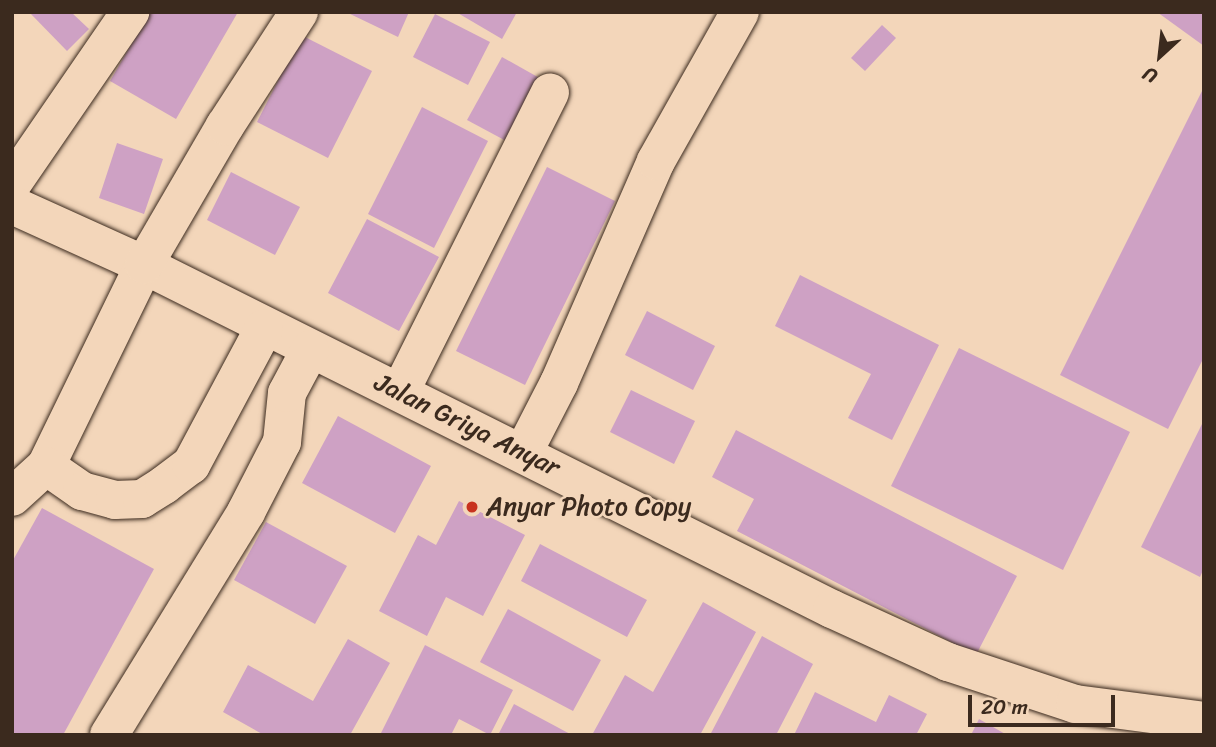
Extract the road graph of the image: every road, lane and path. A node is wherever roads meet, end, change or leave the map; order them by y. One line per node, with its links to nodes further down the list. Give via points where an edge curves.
1 (130, 12): 5 (street)
2 (299, 12): 7 (street, via 225,126)
3 (740, 12): 11 (street, via 656,161 559,383)
4 (550, 93): 10 (street)
5 (12, 184)
6 (12, 205): 7 (street, Jalan Griya Anyar)
7 (144, 265): 8 (street, Jalan Griya Anyar); 12 (street)
8 (264, 328): 9 (street, Jalan Griya Anyar); 12 (street, via 191,464 142,499 115,500 82,491)
9 (310, 349): 10 (street, Jalan Griya Anyar); 15 (street, via 287,393 282,442 246,512)
10 (400, 392): 11 (street, Jalan Griya Anyar)
11 (523, 453): 14 (street, Jalan Griya Anyar, via 832,609 948,662 1075,704)
12 (46, 466): 13 (street)
13 (12, 497)
14 (1204, 721)
15 (109, 735)

